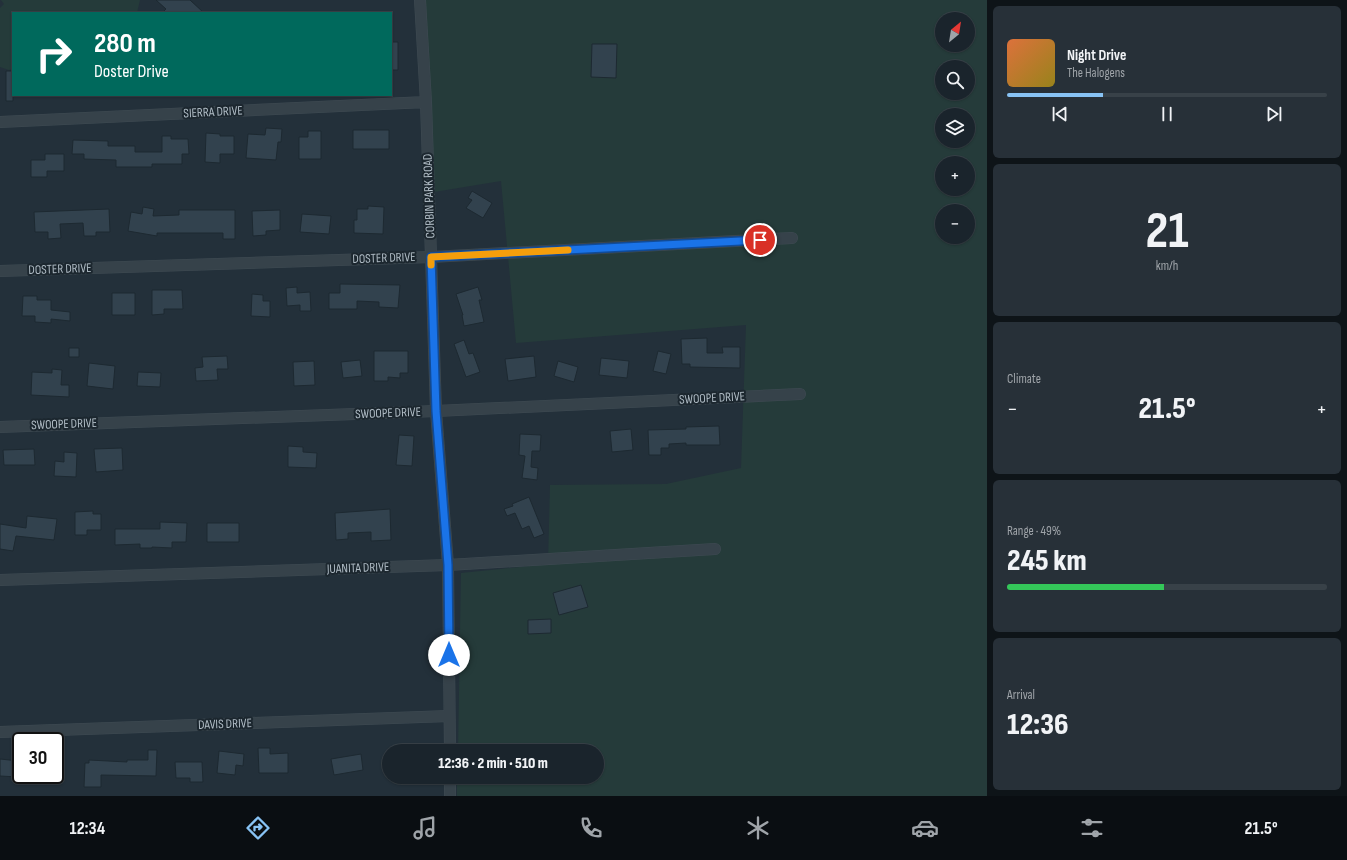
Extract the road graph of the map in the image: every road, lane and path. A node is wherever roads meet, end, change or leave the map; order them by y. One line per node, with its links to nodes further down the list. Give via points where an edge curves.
1 (420, 0): 2 (street, CORBIN PARK ROAD)
2 (426, 102): 3 (street, SIERRA DRIVE); 5 (street, CORBIN PARK ROAD)
3 (0, 122)
4 (792, 238): 5 (street, DOSTER DRIVE)
5 (431, 257): 6 (street, DOSTER DRIVE); 8 (street, CORBIN PARK ROAD)
6 (0, 271)
7 (800, 394): 8 (street, SWOOPE DRIVE)
8 (436, 411): 9 (street, SWOOPE DRIVE); 11 (street, CORBIN PARK ROAD)
9 (0, 427)
10 (715, 549): 11 (street, JUANITA DRIVE)
11 (448, 565): 12 (street, JUANITA DRIVE); 13 (street, CORBIN PARK ROAD)
12 (0, 580)
13 (449, 716): 14 (street, DAVIS DRIVE); 15 (street, CORBIN PARK ROAD)
14 (0, 732)
15 (450, 744)
16 (450, 784): 17 (street)
17 (450, 796)

